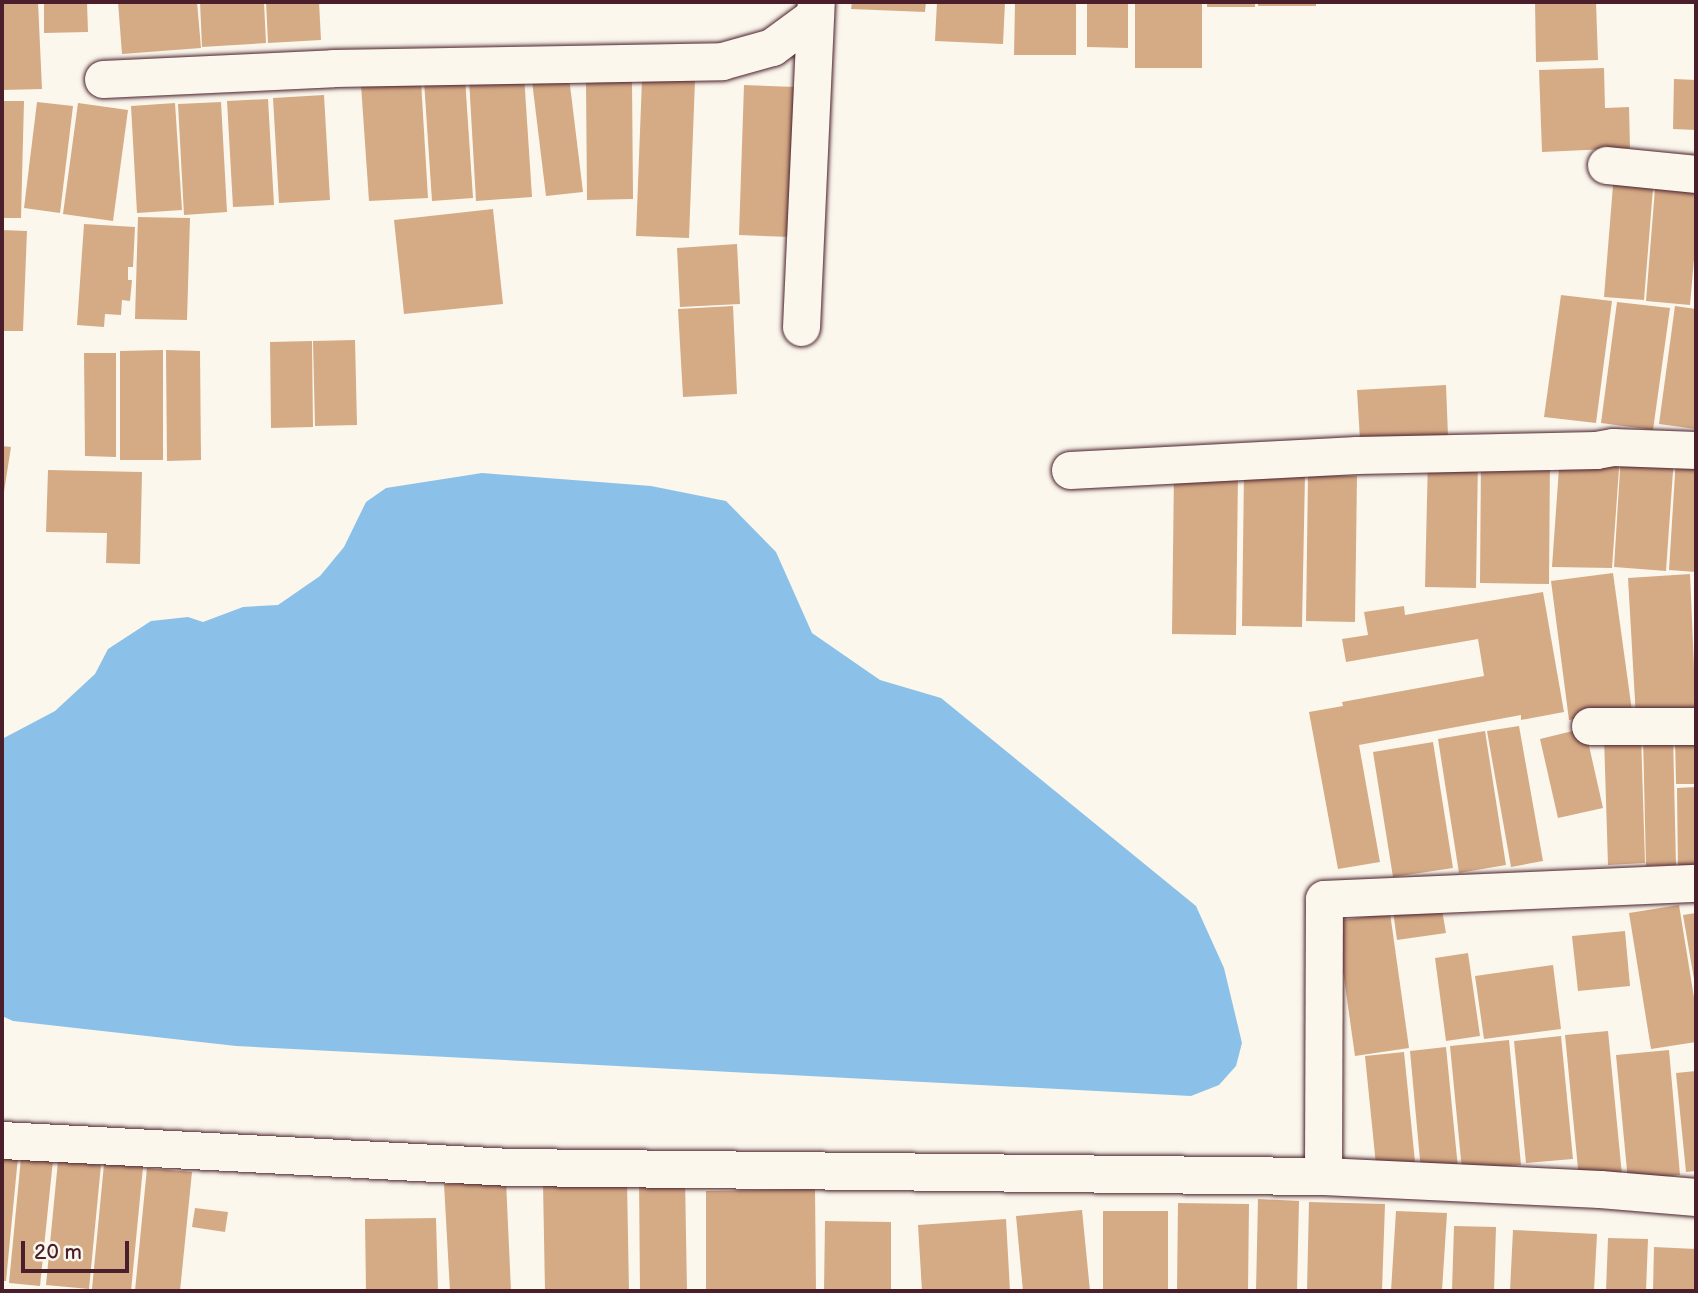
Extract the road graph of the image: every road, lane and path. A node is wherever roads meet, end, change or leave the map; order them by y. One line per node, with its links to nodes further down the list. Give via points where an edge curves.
1 (815, 9): 2 (street, via 772,47 722,61 333,68); 5 (street)
2 (103, 79)
3 (1606, 164): 4 (street)
4 (1696, 174)
5 (801, 327)
6 (1696, 450): 7 (street, via 1613,447 1357,455)
7 (1070, 470)
8 (1590, 726): 9 (street)
9 (1696, 726)
10 (1696, 883): 12 (street, via 1324,899)
11 (2, 1140): 12 (street, via 511,1167)
12 (1323, 1176): 13 (street)
13 (1696, 1197)

